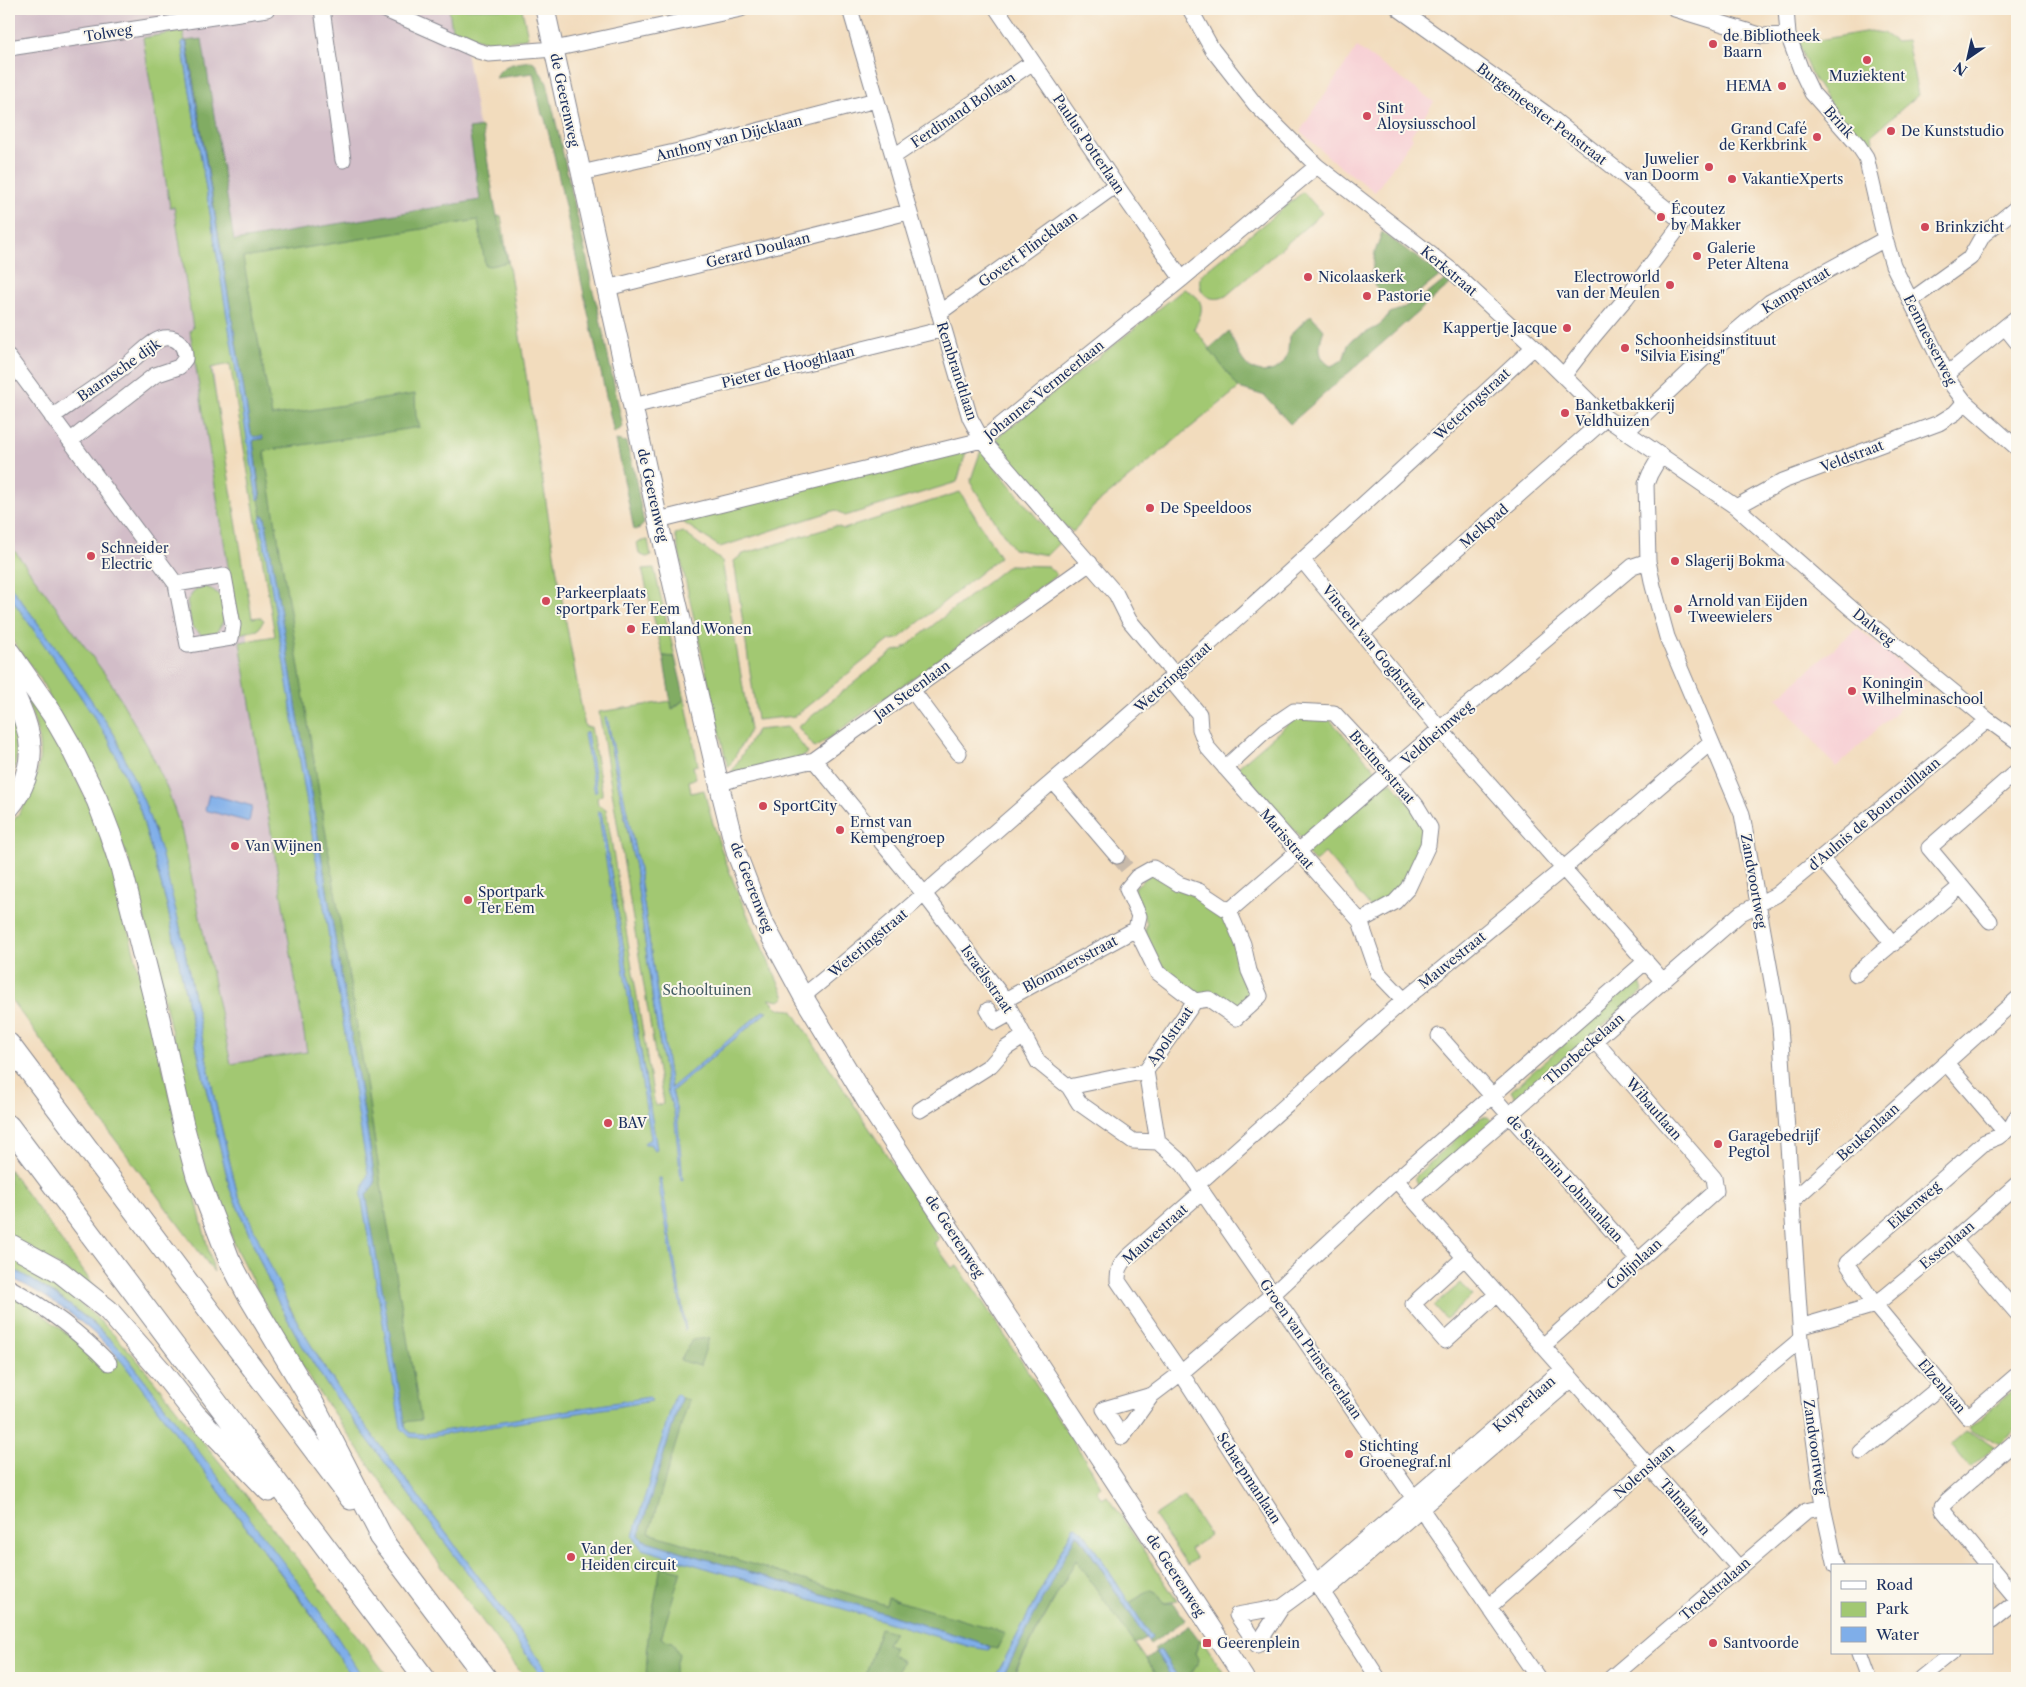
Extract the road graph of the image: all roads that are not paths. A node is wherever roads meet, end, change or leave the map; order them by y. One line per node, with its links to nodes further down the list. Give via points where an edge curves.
1 (267, 9): 13 (street, Tolweg)
2 (322, 9): 18 (street)
3 (383, 9): 14 (street, via 478,52)
4 (545, 9): 14 (main road, de Geerenweg)
5 (738, 9): 14 (street)
6 (850, 9): 16 (street, Rembrandtlaan)
7 (997, 9): 15 (street, Paulus Potterlaan)
8 (1190, 9): 19 (street, Kerkstraat, via 1212,48 1255,104)
9 (1399, 9): 35 (street, Burgemeester Penstraat, via 1545,113 1683,222)
10 (1675, 9): 12 (street, via 1763,36)
11 (1786, 9): 12 (street, Brink)
12 (1788, 35): 24 (street, Brink, via 1812,93 1866,157)
13 (9, 48)
14 (554, 49): 20 (main road, de Geerenweg)
15 (1033, 62): 17 (street, Ferdinand Bollaan); 21 (street, Paulus Potterlaan)
16 (876, 100): 17 (street, Rembrandtlaan); 20 (street, Anthony van Dijcklaan)
17 (893, 157): 23 (street, Rembrandtlaan)
18 (343, 160)
19 (1317, 166): 25 (street, Johannes Vermeerlaan); 32 (street, Kerkstraat, via 1451,270)
20 (581, 173): 26 (main road, de Geerenweg)
21 (1116, 185): 25 (street, Paulus Potterlaan); 28 (street, Govert Flincklaan)
22 (2016, 208): 27 (street, via 1983,235 1970,258)
23 (908, 212): 26 (street, Gerard Doulaan); 28 (street, Rembrandtlaan)
24 (1884, 240): 27 (street, Eemnesserweg); 40 (street, Kampstraat, via 1770,302)
25 (1182, 279): 41 (street, Johannes Vermeerlaan)
26 (607, 288): 37 (main road, de Geerenweg)
27 (1910, 301): 34 (street, Eemnesserweg)
28 (939, 313): 30 (street, Rembrandtlaan)
29 (2011, 322): 31 (street); 34 (street)
30 (944, 329): 37 (street, Pieter de Hooghlaan); 41 (street, Rembrandtlaan, via 970,418)
31 (2017, 342)
32 (1534, 347): 35 (street, Kerkstraat); 47 (street, Weteringstraat)
33 (9, 358): 38 (street)
34 (1946, 374): 36 (street, Eemnesserweg)
35 (1564, 375): 39 (street, Kerkstraat)
36 (1965, 402): 43 (street, Eemnesserweg); 45 (street, Veldstraat, via 1939,423 1783,481)
37 (633, 406): 46 (main road, de Geerenweg)
38 (52, 417): 42 (street); 42 (street, Baarnsche dijk, via 157,341 171,338 182,345 185,359 179,367 155,375)
39 (1606, 418): 40 (street, Kerkstraat); 51 (street, Melkpad)
40 (1626, 431): 44 (street, Kerkstraat)
41 (982, 440): 46 (street, Johannes Vermeerlaan); 49 (street, Rembrandtlaan)
42 (70, 441): 50 (street)
43 (2017, 448)
44 (1661, 455): 45 (street, Kerkstraat); 48 (street, Zandvoortweg, via 1646,484)
45 (1736, 507): 56 (street, Dalweg, via 1853,610)
46 (658, 520): 66 (main road, de Geerenweg)
47 (1303, 561): 51 (street, Vincent van Goghstraat); 53 (street, Weteringstraat)
48 (1648, 561): 57 (street, Veldheimweg, via 1633,566); 59 (street, Zandvoortweg, via 1667,637)
49 (1090, 563): 53 (street, Rembrandtlaan, via 1116,594 1129,620); 55 (street, Jan Steenlaan)
50 (176, 584): 50 (street, via 188,645 231,638 224,576)
51 (1362, 633): 57 (street, Vincent van Goghstraat)
52 (9, 652): 132 (highway, via 53,715 98,800 121,867 197,1176 230,1259 251,1301 314,1405)
53 (1173, 677): 62 (street, Marisstraat, via 1199,714 1200,729 1207,747); 65 (street, Weteringstraat)
54 (9, 683): 67 (highway, via 23,714 30,746 27,774)
55 (912, 690): 60 (street); 61 (street, Jan Steenlaan)
56 (1988, 720): 58 (street, Dalweg); 70 (street, d'Aulnis de Bourouilllaan)
57 (1440, 729): 64 (street, Veldheimweg); 71 (street, Vincent van Goghstraat)
58 (2017, 741)
59 (1711, 742): 71 (street, Mauvestraat); 74 (street, Zandvoortweg, via 1742,814)
60 (959, 753)
61 (814, 760): 66 (street, Jan Steenlaan); 73 (street, Israëlsstraat)
62 (1225, 768): 64 (street, Breitnerstraat, via 1266,730 1294,711 1334,713); 68 (street, Marisstraat)
63 (2017, 771): 72 (street, via 1929,848)
64 (1390, 773): 68 (street, Veldheimweg); 76 (street, Breitnerstraat, via 1430,828 1428,845 1408,888 1395,902)
65 (1053, 781): 69 (street); 73 (street, Weteringstraat)
66 (719, 784): 83 (main road, de Geerenweg, via 736,852 762,920)
67 (9, 807)
68 (1298, 852): 75 (street, Veldheimweg); 76 (street, Marisstraat)
69 (1117, 856)
70 (1820, 858): 74 (street, d'Aulnis de Bourouilllaan, via 1776,895); 79 (street)
71 (1564, 868): 80 (street, Vincent van Goghstraat); 85 (street, Mauvestraat)
72 (1961, 886): 77 (street); 79 (street)
73 (925, 895): 83 (street, Weteringstraat); 87 (street, Israëlsstraat)
74 (1758, 904): 82 (street, Thorbeckelaan, via 1741,913); 108 (street, Zandvoortweg, via 1780,1026)
75 (1229, 911): 78 (street, via 1199,891 1179,884 1153,868 1132,872 1127,889 1139,916); 86 (street, via 1260,996 1236,1018 1209,999)
76 (1360, 921): 85 (street, Marisstraat, via 1378,973)
77 (1990, 921)
78 (1136, 929): 86 (street, via 1157,972); 87 (street, Blommersstraat)
79 (1893, 944): 81 (street)
80 (1646, 961): 82 (street, Vincent van Goghstraat); 96 (street, Thorbeckelaan)
81 (1856, 974)
82 (1662, 980): 91 (street, Thorbeckelaan)
83 (803, 996): 147 (main road, de Geerenweg, via 955,1238)
84 (2017, 999): 93 (street, Beukenlaan)
85 (1404, 1000): 106 (street, Mauvestraat)
86 (1195, 1001): 94 (street, Apolstraat)
87 (1008, 1006): 89 (street, Israëlsstraat); 90 (street, Blommersstraat, via 991,1016)
88 (1439, 1036): 96 (street)
89 (1023, 1037): 95 (street, Israëlsstraat, via 1038,1062); 97 (street, via 1006,1048 991,1065)
90 (1005, 1039)
91 (1594, 1040): 98 (street, Thorbeckelaan); 103 (street, Wibautlaan)
92 (9, 1044): 132 (highway)
93 (1946, 1063): 101 (street); 108 (street, Beukenlaan)
94 (1146, 1071): 95 (street, Apolstraat); 102 (street, Apolstraat)
95 (1069, 1087): 102 (street, Israëlsstraat, via 1079,1103 1133,1141)
96 (1492, 1096): 98 (street, de Savornin Lohmanlaan); 104 (street, Thorbeckelaan)
97 (920, 1110)
98 (1509, 1115): 107 (street, Thorbeckelaan); 112 (street, de Savornin Lohmanlaan)
99 (2017, 1116): 101 (street, Eikenweg)
100 (9, 1126): 133 (highway)
101 (2005, 1132): 117 (street, Eikenweg, via 1985,1142 1847,1263)
102 (1158, 1142): 106 (street, via 1183,1164)
103 (1714, 1178): 112 (street, Colijnlaan, via 1716,1191)
104 (1396, 1180): 107 (street, Talmalaan); 115 (street, Thorbeckelaan)
105 (2017, 1184): 109 (street, Essenlaan)
106 (1200, 1188): 113 (street, Mauvestraat, via 1120,1264); 115 (street, Groen van Prinstererlaan)
107 (1413, 1199): 111 (street, Talmalaan)
108 (1790, 1202): 119 (street, Zandvoortweg)
109 (1954, 1240): 117 (street, Essenlaan); 118 (street)
110 (9, 1244): 133 (highway, via 60,1272 108,1310 195,1414)
111 (1464, 1258): 116 (street, Talmalaan); 116 (street, via 1413,1304 1445,1341)
112 (1638, 1260): 120 (street, Colijnlaan)
113 (1118, 1281): 122 (street, Schaepmanlaan)
114 (9, 1287): 121 (street, via 61,1319)
115 (1273, 1294): 122 (street, Thorbeckelaan); 130 (street, Groen van Prinstererlaan)
116 (1497, 1294): 120 (street, Talmalaan)
117 (1875, 1305): 119 (street); 125 (street, Elzenlaan)
118 (2017, 1313)
119 (1800, 1333): 129 (street, Nolenslaan); 131 (street, Zandvoortweg)
120 (1543, 1346): 123 (street, Talmalaan)
121 (109, 1363)
122 (1181, 1373): 126 (street); 138 (street, Schaepmanlaan)
123 (1567, 1374): 129 (street, Talmalaan); 130 (street, Kuyperlaan)
124 (2017, 1375): 125 (street, Elzenlaan, via 1968,1418)
125 (1941, 1386): 128 (street)
126 (1152, 1395)
127 (2017, 1440): 135 (street, via 1942,1507)
128 (1861, 1452)
129 (1649, 1466): 136 (street, Talmalaan); 140 (street, Nolenslaan)
130 (1417, 1504): 138 (street, Kuyperlaan); 140 (street, Groen van Prinstererlaan)
131 (1823, 1507): 134 (street, Zandvoortweg); 136 (street, Troelstralaan, via 1806,1511)
132 (387, 1547): 146 (highway)
133 (335, 1560): 145 (highway)
134 (1836, 1564)
135 (1987, 1564)
136 (1739, 1568): 150 (street, Troelstralaan)
137 (1994, 1572): 139 (street)
138 (1320, 1588): 141 (street); 148 (street, Schaepmanlaan)
139 (2017, 1600): 142 (street)
140 (1490, 1606): 149 (street, Groen van Prinstererlaan)
141 (1282, 1607)
142 (1994, 1619)
143 (1859, 1654): 151 (street)
144 (1951, 1654): 152 (street)
145 (424, 1678)
146 (486, 1678)
147 (1244, 1678)
148 (1378, 1678)
149 (1538, 1678)
150 (1611, 1678)
151 (1868, 1678)
152 (1920, 1678)

